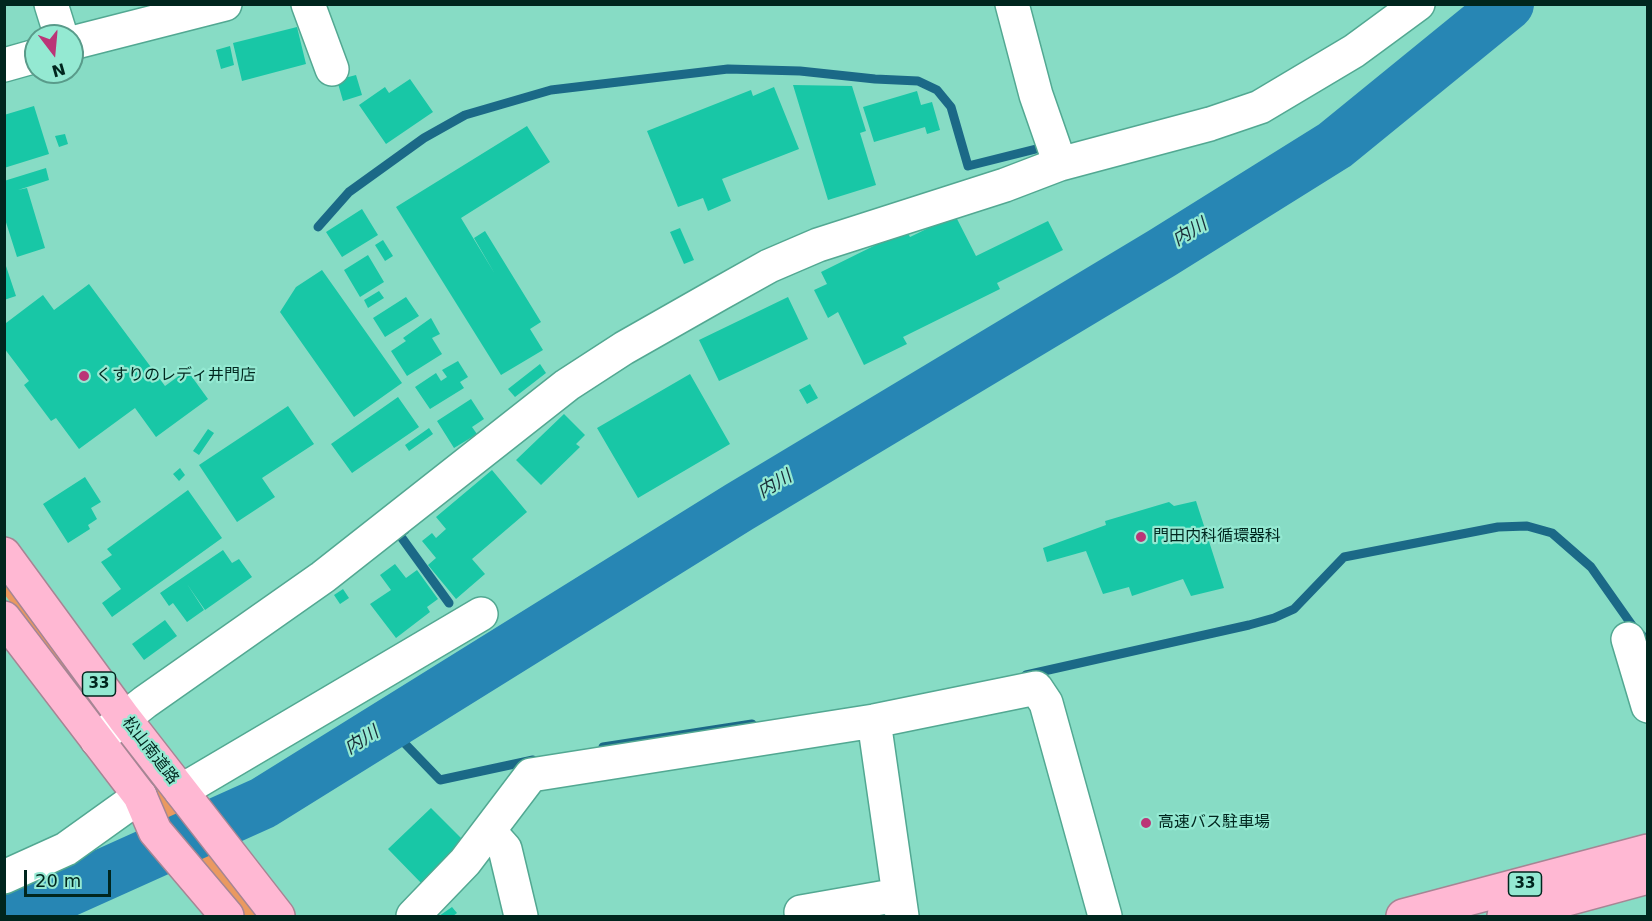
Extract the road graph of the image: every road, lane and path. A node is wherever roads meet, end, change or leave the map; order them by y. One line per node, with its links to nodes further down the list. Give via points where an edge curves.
1 (51, 4): 8 (street)
2 (225, 4): 6 (street)
3 (308, 4): 12 (street)
4 (1012, 4): 13 (street, via 1036,95)
5 (1418, 4): 7 (street)
6 (161, 12): 9 (street)
7 (1382, 14): 13 (street, via 1354,51 1260,107)
8 (57, 24)
9 (84, 39)
10 (24, 59): 11 (street)
11 (4, 65)
12 (332, 69)
13 (1060, 164): 19 (street, via 818,245 769,266 624,348 567,385 323,577)
14 (4, 554): 19 (highway, 松山南道路 / 33)
15 (481, 614): 23 (street)
16 (4, 618): 21 (highway, 33)
17 (1628, 639): 18 (street)
18 (1647, 706)
19 (124, 718): 21 (street); 23 (highway, 松山南道路 / 33)
20 (874, 721): 24 (street, via 531,775); 29 (street); 34 (street, via 1036,688 1046,702)
21 (97, 740): 22 (highway, 33)
22 (140, 796): 26 (street, via 66,849); 28 (highway, 33, via 155,831)
23 (188, 801): 31 (highway, 松山南道路 / 33)
24 (489, 831): 32 (street, via 465,862); 33 (street, via 505,849)
25 (1647, 851): 35 (highway, 33)
26 (4, 877)
27 (1647, 877): 36 (highway, 33)
28 (218, 905)
29 (900, 906): 30 (street)
30 (801, 912)
31 (278, 916)
32 (412, 916)
33 (520, 916)
34 (1105, 916)
35 (1403, 916)
36 (1504, 916)

